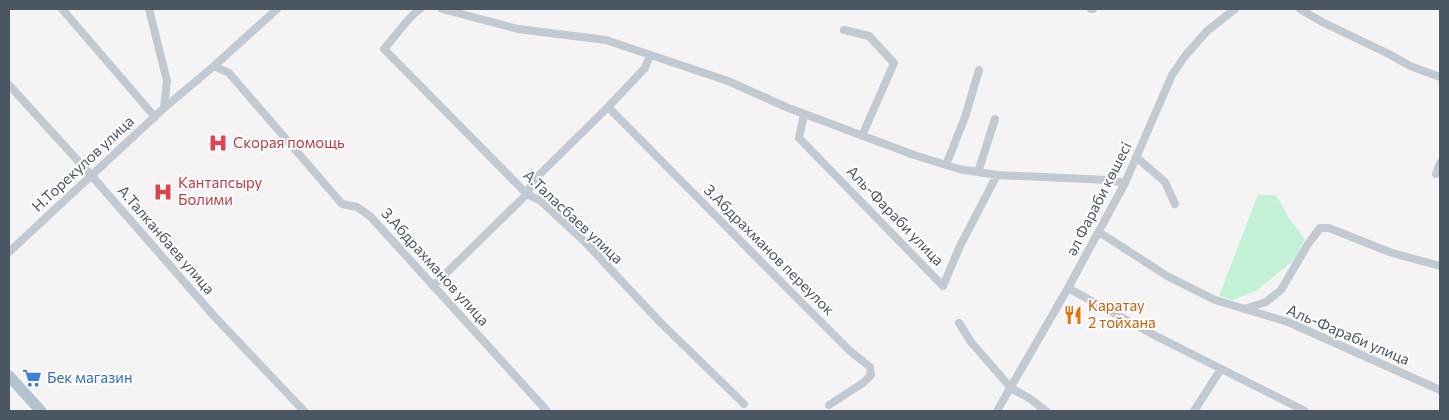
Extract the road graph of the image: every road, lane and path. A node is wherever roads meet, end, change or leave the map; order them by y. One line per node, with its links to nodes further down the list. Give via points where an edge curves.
1 (62, 9): 17 (street, Н.Торекулов улица)
2 (149, 9): 15 (street, via 167,81)
3 (277, 9): 10 (street, Н.Торекулов улица)
4 (420, 9): 28 (street, А.Таласбаев улица, via 384,49)
5 (442, 9): 9 (street, via 518,29 606,40)
6 (1235, 9): 20 (street, әл Фараби көшесі, via 1207,31 1172,75)
7 (1300, 9): 12 (street, via 1410,66)
8 (844, 30): 19 (street, via 869,36 894,63)
9 (650, 55): 14 (street, via 645,68); 16 (street, via 728,81)
10 (214, 66): 15 (street, Н.Торекулов улица); 33 (street, З.Абдрахманов улица, via 229,74 342,204 357,207 370,216)
11 (979, 70): 22 (street)
12 (1440, 77)
13 (9, 85): 25 (street, А.Талканбаев улица)
14 (608, 107): 28 (street, via 533,181); 42 (street, З.Абдрахманов переулок, via 850,351 870,367 871,375 863,384)
15 (164, 108): 17 (street, Н.Торекулов улица)
16 (804, 114): 19 (street); 26 (street, Аль-Фараби улица, via 799,138 943,286)
17 (155, 117): 25 (street, Н.Торекулов улица)
18 (995, 119): 23 (street)
19 (862, 136): 22 (street)
20 (1136, 157): 27 (street, әл Фараби көшесі); 29 (street, via 1165,182)
21 (1440, 163): 24 (street)
22 (946, 165): 23 (street)
23 (978, 172): 26 (street)
24 (1436, 174)
25 (91, 175): 31 (street, Н.Торекулов улица); 44 (street, А.Талканбаев улица, via 214,316)
26 (997, 175): 27 (street, via 1108,180)
27 (1125, 184): 30 (street, әл Фараби көшесі)
28 (527, 194): 33 (street); 41 (street, А.Таласбаев улица, via 540,201 584,241 659,321)
29 (1175, 204)
30 (1099, 232): 34 (street, әл Фараби көшесі); 35 (street, Аль-Фараби улица, via 1167,276 1214,300)
31 (9, 252)
32 (1440, 266): 35 (street, Аль-Фараби улица, via 1392,253 1329,228 1320,228 1281,290 1266,302)
33 (433, 286): 45 (street, З.Абдрахманов улица)
34 (1068, 288): 37 (street); 39 (street, әл Фараби көшесі)
35 (1244, 309): 40 (street, Аль-Фараби улица, via 1288,322)
36 (959, 323): 39 (street)
37 (1221, 369): 48 (street); 49 (street)
38 (9, 376): 43 (main road)
39 (1010, 388): 46 (street, әл Фараби көшесі); 47 (street)
40 (1440, 390)
41 (744, 404)
42 (828, 406)
43 (41, 411)
44 (304, 411)
45 (547, 411)
46 (997, 411)
47 (1046, 411)
48 (1194, 411)
49 (1305, 411)

